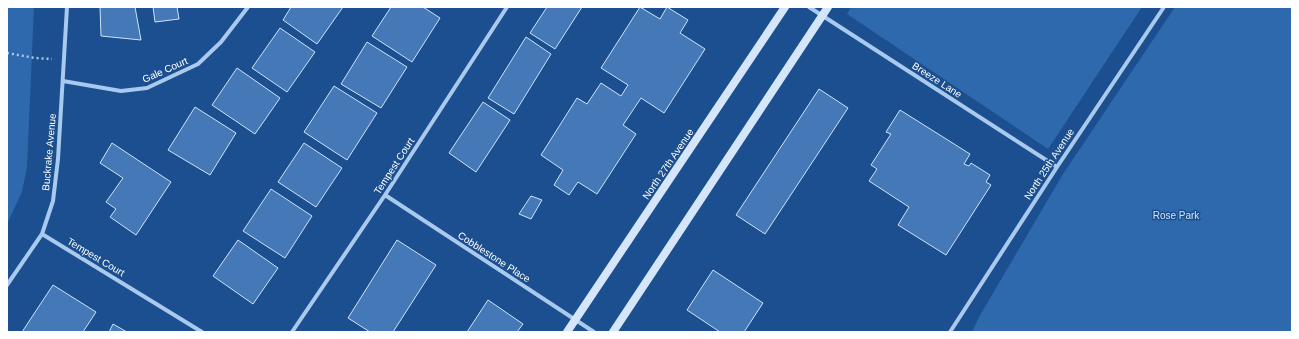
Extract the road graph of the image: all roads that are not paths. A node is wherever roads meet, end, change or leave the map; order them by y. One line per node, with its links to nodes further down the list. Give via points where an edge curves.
1 (68, 7): 9 (street, Buckrake Avenue)
2 (248, 7): 9 (street, Gale Court, via 221,42 198,64 147,88 121,91)
3 (506, 7): 11 (street, Tempest Court)
4 (785, 7): 14 (street, North 27th Avenue)
5 (809, 7): 8 (street, Breeze Lane)
6 (828, 7): 8 (street)
7 (1164, 7): 10 (street, North 25th Avenue)
8 (823, 16): 10 (street, Breeze Lane); 19 (street)
9 (63, 81): 12 (street, Buckrake Avenue, via 53,201)
10 (1057, 167): 20 (street, North 25th Avenue)
11 (385, 195): 14 (street, Cobblestone Place); 16 (street, Tempest Court)
12 (42, 234): 13 (street, Buckrake Avenue); 15 (street, Tempest Court)
13 (7, 285)
14 (575, 320): 17 (street, North 27th Avenue); 18 (street, Cobblestone Place)
15 (202, 332)
16 (292, 332)
17 (567, 332)
18 (594, 332)
19 (614, 332)
20 (950, 332)

